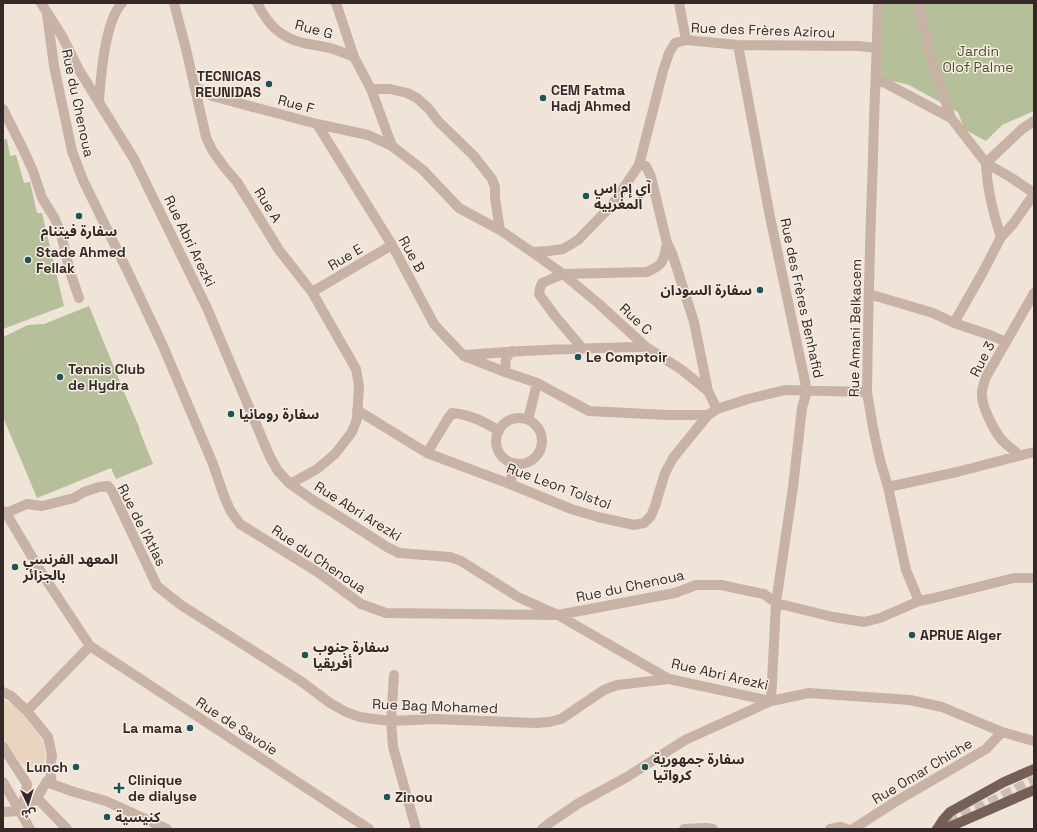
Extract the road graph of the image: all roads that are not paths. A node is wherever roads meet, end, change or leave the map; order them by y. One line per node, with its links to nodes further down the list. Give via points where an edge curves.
1 (41, 3): 9 (street, Rue Abri Arezki)
2 (122, 3): 17 (street, via 113,17 108,38 101,72)
3 (174, 3): 15 (street, Rue A)
4 (257, 3): 13 (street, Rue G, via 273,28 284,36)
5 (336, 3): 13 (street)
6 (679, 3): 10 (street)
7 (878, 3): 12 (street, Rue Amani Belkacem)
8 (918, 3): 19 (street, via 929,51)
9 (47, 14): 17 (street, Rue Abri Arezki); 64 (street, Rue du Chenoua, via 54,66 72,151 83,180 163,346 230,510 240,524 319,573 361,604 386,613)
10 (686, 40): 11 (street, Rue des Frères Azirou); 24 (street, Rue des Frères Azirou, via 675,43 669,53)
11 (738, 45): 12 (street, Rue des Frères Azirou); 45 (street, Rue des Frères Benhafid, via 770,217)
12 (877, 48): 14 (street, Rue Amani Belkacem)
13 (354, 57): 16 (street)
14 (876, 78): 19 (street); 34 (street, Rue Amani Belkacem)
15 (194, 86): 21 (street, Rue F, via 212,96); 32 (street, Rue A, via 206,137 212,150 237,182 279,250)
16 (371, 89): 22 (street); 26 (street, via 390,89 417,98 474,156 492,179 495,187)
17 (99, 100): 56 (street, Rue Abri Arezki, via 134,160 207,308 270,458)
18 (3, 109): 35 (street, via 33,171 42,198 55,219)
19 (951, 118): 23 (street)
20 (1034, 121): 23 (street)
21 (317, 124): 22 (street, Rue F, via 368,135); 29 (street, Rue B)
22 (392, 146): 26 (street, via 423,170 459,208)
23 (986, 163): 25 (street); 27 (street, via 987,180)
24 (639, 165): 28 (street, via 646,166 651,177); 30 (street, Rue des Frères Azirou, via 612,205 578,240 563,249)
25 (1034, 193): 27 (street)
26 (500, 230): 30 (street)
27 (1001, 237): 36 (street)
28 (667, 243): 31 (street, via 663,262 647,272); 44 (street, via 694,322)
29 (392, 245): 32 (street, Rue E); 41 (street, Rue B, via 434,324)
30 (532, 252): 31 (street, Rue C)
31 (563, 274): 38 (street, Rue C); 39 (street, via 542,283 539,294)
32 (312, 292): 48 (street, Rue A, via 356,369 359,386)
33 (1034, 293): 37 (street, Rue 3)
34 (869, 294): 36 (street, via 933,312); 46 (street, Rue Amani Belkacem)
35 (79, 298)
36 (954, 323): 37 (street)
37 (1006, 342): 54 (street, Rue 3, via 986,377 982,396 998,434)
38 (646, 347): 39 (street); 44 (street, Rue C, via 682,370)
39 (582, 348): 40 (street)
40 (512, 351): 41 (street); 42 (street, via 506,358)
41 (464, 356): 42 (street, Rue B)
42 (505, 372): 43 (street, Rue B)
43 (537, 383): 49 (street, Rue B, via 589,411); 50 (street)
44 (708, 391): 47 (street, Rue C)
45 (807, 391): 46 (street, Rue Leon Tolstoi); 47 (street, Rue Leon Tolstoi, via 785,390); 63 (street, Rue des Frères Benhafid, via 802,408)
46 (867, 392): 58 (street, Rue Amani Belkacem)
47 (717, 409): 49 (street, Rue Leon Tolstoi)
48 (357, 410): 53 (street, Rue Leon Tolstoi); 56 (street, Rue A, via 352,432 335,454 317,469)
49 (708, 415): 57 (street, Rue Leon Tolstoi, via 673,458 665,473 651,516 644,523 634,525 598,517)
50 (528, 420): 51 (street, via 515,418 503,425); 55 (street, via 539,430 542,445 539,452 528,462)
51 (499, 431): 53 (street, via 472,417 452,413); 55 (street, via 497,446 500,453)
52 (1034, 452): 54 (street)
53 (427, 453): 57 (street, Rue Leon Tolstoi)
54 (1020, 456): 58 (street)
55 (514, 463): 57 (street)
56 (290, 484): 64 (street, Rue Abri Arezki, via 387,548 399,553 461,560 518,597)
57 (510, 484)
58 (888, 487): 62 (street, Rue Amani Belkacem, via 906,570)
59 (5, 512): 61 (street, Rue de l'Atlas, via 27,504 42,506 74,498 84,492 108,486); 65 (street)
60 (1034, 578): 62 (street, via 1014,578)
61 (157, 586): 71 (street, Rue Bag Mohamed, via 181,605 335,706 374,720)
62 (919, 601): 63 (street, Rue du Chenoua, via 864,622)
63 (776, 603): 64 (street, Rue du Chenoua, via 764,594 721,585 696,585 675,593); 69 (street, Rue des Frères Benhafid)
64 (558, 615): 67 (street, Rue Abri Arezki)
65 (90, 646): 70 (street); 87 (street, Rue de Savoie)
66 (394, 675): 71 (street)
67 (670, 679): 69 (street, Rue Abri Arezki); 71 (street, Rue Bag Mohamed, via 617,685 604,690 561,719 549,722 434,719)
68 (3, 692): 70 (street)
69 (771, 701): 72 (street, Rue Abri Arezki, via 809,692 910,700 942,707); 89 (street, via 685,740)
70 (27, 711): 77 (street, via 48,737 52,755)
71 (391, 721): 88 (street, via 393,747)
72 (1002, 732): 73 (street, Rue Abri Arezki); 94 (street, Rue Omar Chiche, via 986,749)
73 (1034, 741)
74 (3, 747): 76 (street)
75 (1034, 770): 95 (main road, via 1004,782 950,812)
76 (23, 778): 78 (street, via 16,776 10,779); 80 (street, via 27,784)
77 (52, 784): 81 (street, via 47,781); 86 (street, via 106,801)
78 (6, 788): 80 (street, via 17,797); 82 (street)
79 (1034, 790): 95 (main road, via 954,825)
80 (26, 791): 82 (street, via 25,799)
81 (37, 798): 82 (street); 85 (street)
82 (18, 808): 83 (street); 84 (street)
83 (3, 812)
84 (30, 829)
85 (67, 829)
86 (167, 829)
87 (369, 829)
88 (416, 829)
89 (542, 829)
90 (684, 829): 91 (street)
91 (713, 829)
92 (830, 829): 93 (street)
93 (847, 829)
94 (853, 829)
95 (938, 829)

